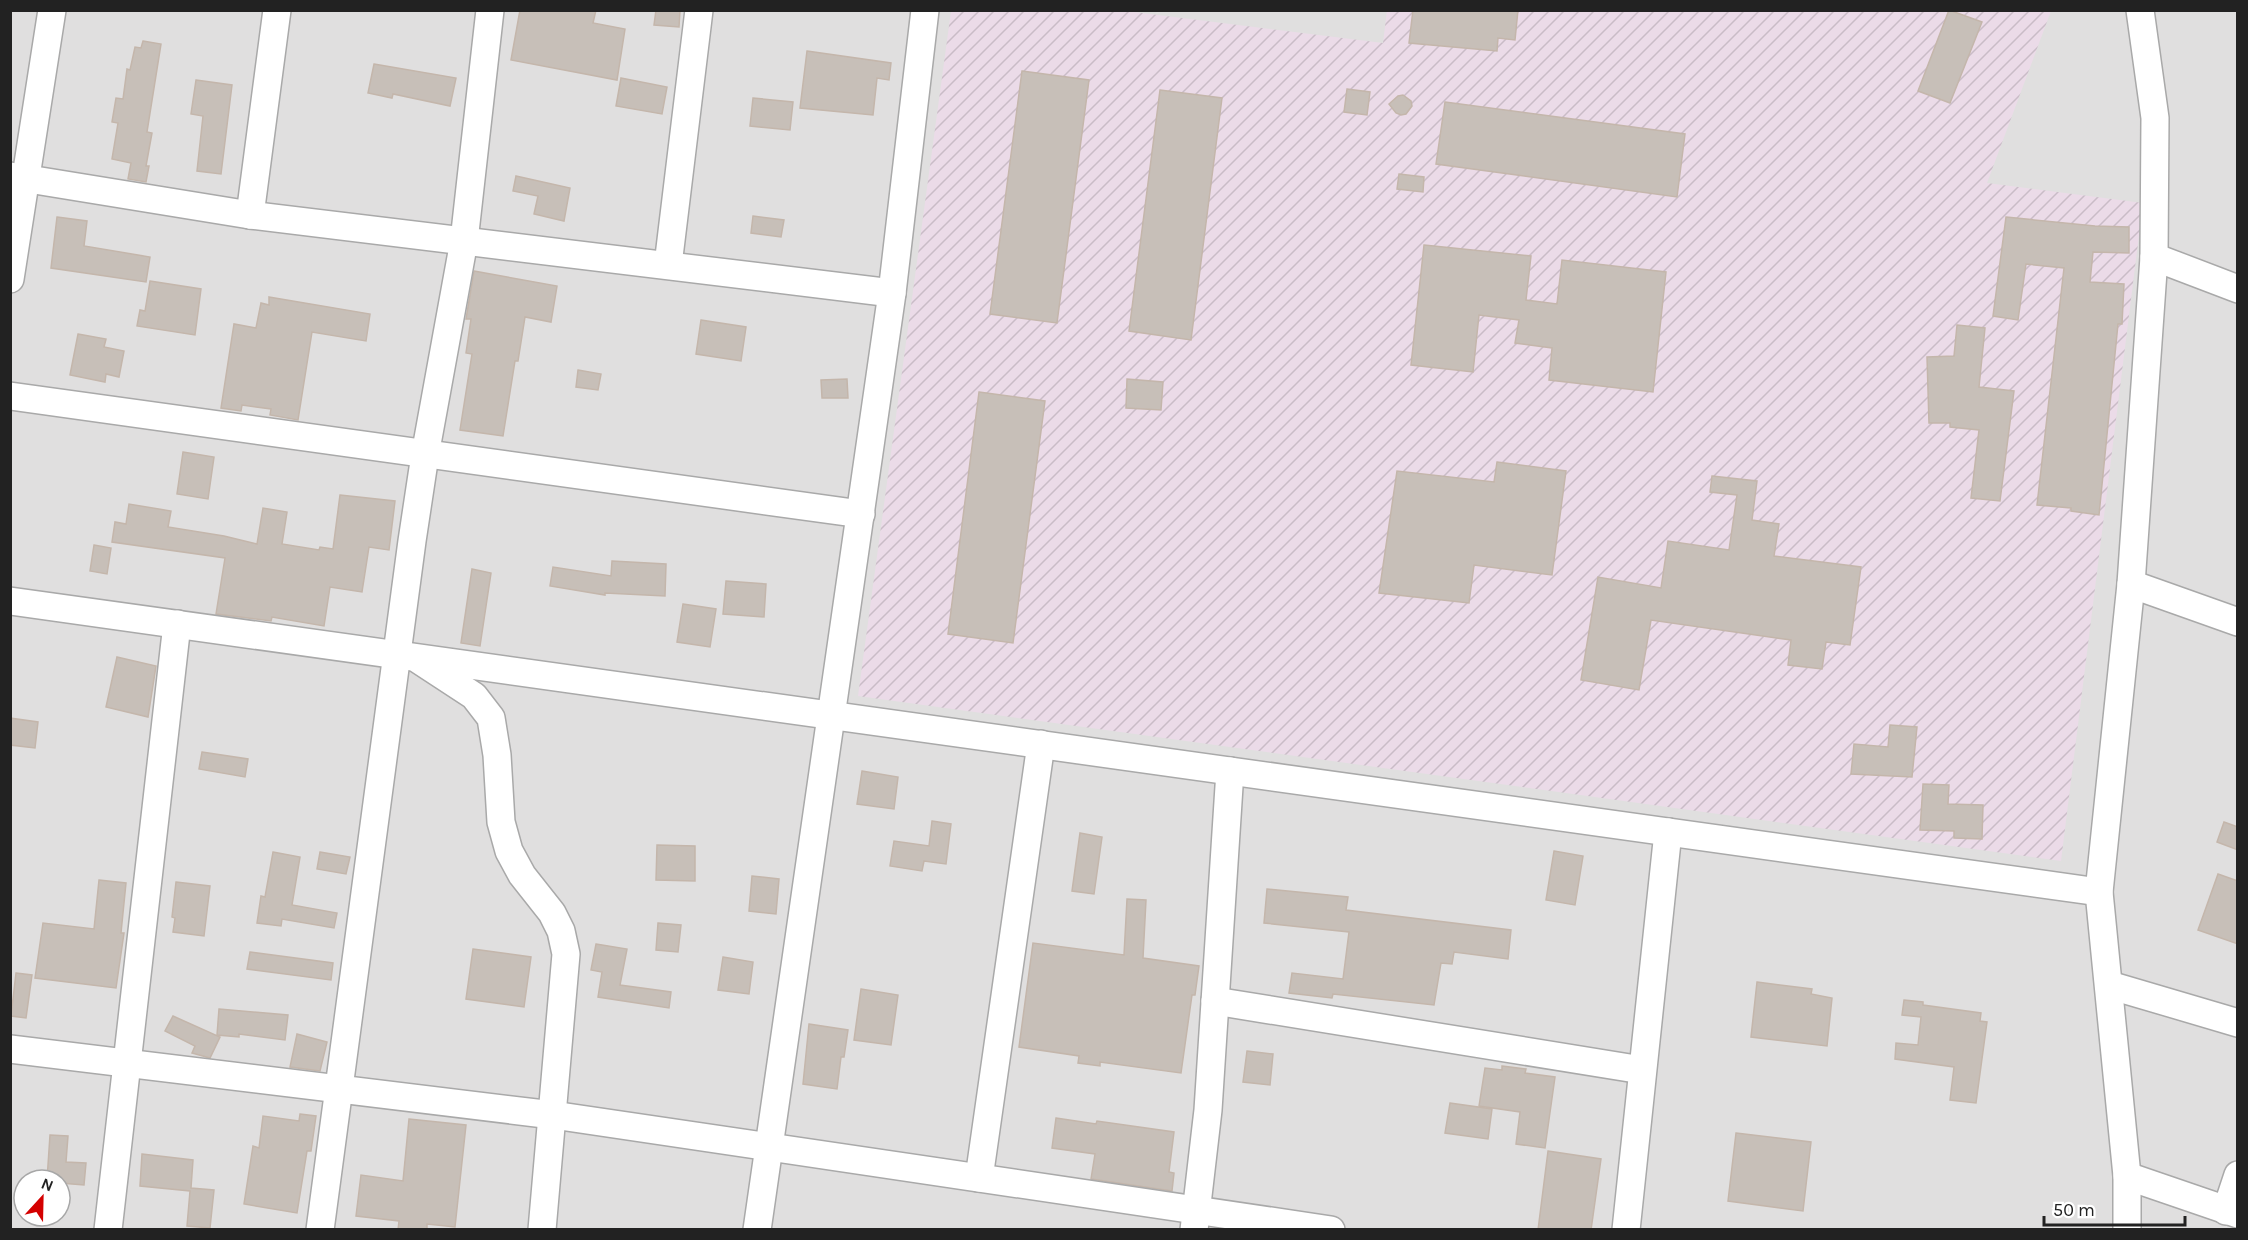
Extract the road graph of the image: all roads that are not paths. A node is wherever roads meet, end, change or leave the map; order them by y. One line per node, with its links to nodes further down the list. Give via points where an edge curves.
1 (52, 10): 7 (street)
2 (277, 10): 8 (street)
3 (490, 10): 9 (street)
4 (699, 10): 11 (street)
5 (925, 10): 14 (street)
6 (2140, 10): 10 (street, via 2155,118)
7 (18, 176): 8 (street); 12 (street)
8 (250, 215): 9 (street)
9 (464, 241): 11 (street); 16 (street)
10 (2154, 256): 13 (street); 18 (street)
11 (668, 266): 14 (street)
12 (10, 279)
13 (2238, 289)
14 (892, 292): 17 (street)
15 (10, 396): 16 (street)
16 (425, 455): 17 (street); 22 (street)
17 (861, 514): 23 (street)
18 (2131, 584): 20 (street); 27 (street)
19 (10, 601): 21 (street)
20 (2238, 622)
21 (177, 624): 22 (street); 32 (street)
22 (407, 656): 23 (street); 34 (street); 35 (street, via 474,696 491,718 501,822 509,851 561,931 566,954)
23 (832, 716): 24 (street); 36 (street)
24 (1041, 744): 25 (street); 39 (street)
25 (1230, 771): 26 (street); 29 (street)
26 (1668, 832): 27 (street); 33 (street)
27 (2099, 892): 28 (street)
28 (2109, 985): 30 (street); 38 (street)
29 (1215, 1001): 33 (street); 41 (street)
30 (2238, 1023)
31 (10, 1049): 32 (street)
32 (128, 1063): 34 (street); 42 (street)
33 (1642, 1070): 47 (street)
34 (339, 1089): 35 (street); 43 (street)
35 (553, 1115): 36 (street); 44 (street)
36 (768, 1147): 39 (street); 45 (street)
37 (2238, 1175): 40 (street)
38 (2127, 1176): 40 (street); 48 (street)
39 (979, 1178): 41 (street)
40 (2232, 1212)
41 (1196, 1220): 46 (street)
42 (108, 1230)
43 (320, 1230)
44 (542, 1230)
45 (757, 1230)
46 (1331, 1230)
47 (1626, 1230)
48 (2127, 1230)

